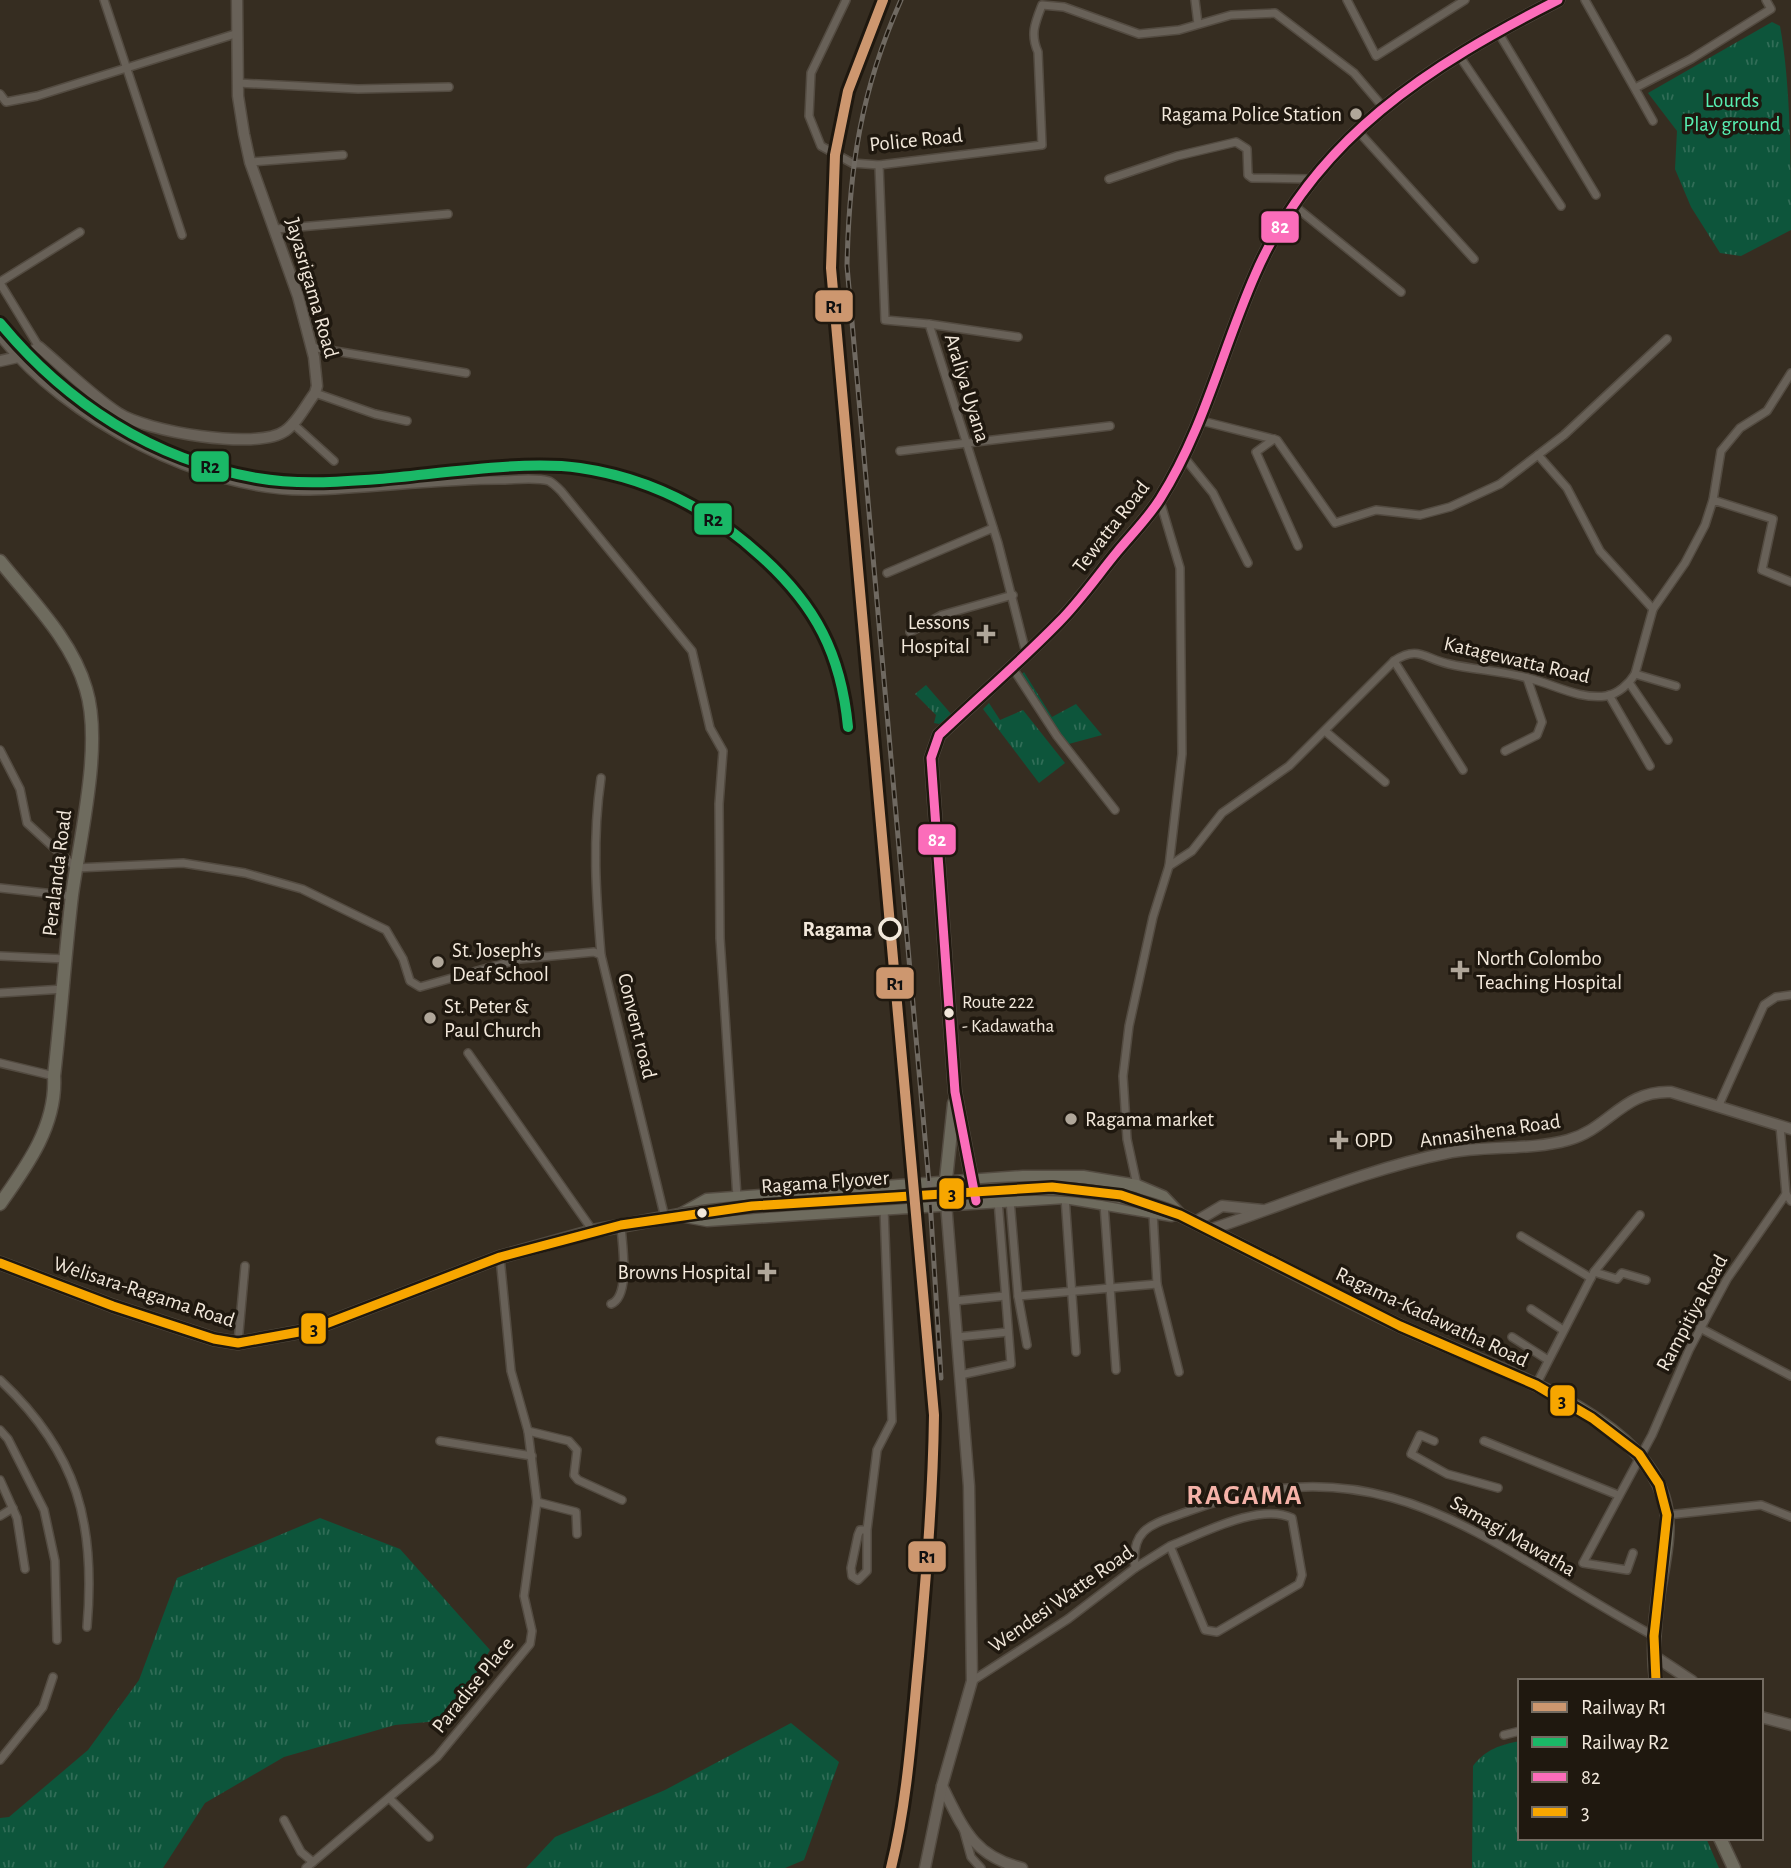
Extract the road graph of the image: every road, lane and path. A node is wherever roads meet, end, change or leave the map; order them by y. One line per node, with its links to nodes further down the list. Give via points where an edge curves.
1 (104, 0): 14 (street)
2 (237, 0): 12 (street, Jayasrigama Road)
3 (846, 0): 25 (street, Police Road, via 811,73 808,116 821,146 852,163)
4 (1195, 0): 10 (street)
5 (1347, 0): 6 (street, via 1376,56)
6 (1465, 0)
7 (1558, 0): 11 (main road, Tewatta Road)
8 (1585, 0): 17 (street)
9 (1766, 0): 17 (street, via 1771,9)
10 (1198, 24): 20 (street, via 1231,15 1275,13 1354,73); 25 (street, Police Road, via 1139,34 1064,7 1042,5 1033,29 1042,145)
11 (1498, 32): 13 (main road, Tewatta Road); 28 (street)
12 (235, 34): 14 (street); 15 (street, Jayasrigama Road)
13 (1458, 54): 20 (main road, Tewatta Road); 30 (street)
14 (124, 67): 19 (street); 34 (street)
15 (237, 83): 16 (street, via 358,89); 24 (street, Jayasrigama Road)
16 (449, 87)
17 (1635, 88): 21 (street)
18 (0, 94): 19 (street)
19 (3, 103)
20 (1383, 107): 22 (main road, Tewatta Road)
21 (1653, 121)
22 (1357, 130): 27 (main road, Tewatta Road); 35 (street)
23 (343, 155): 24 (street)
24 (250, 162): 32 (street, Jayasrigama Road)
25 (879, 165): 38 (street, Araliya Uyana, via 886,320)
26 (1109, 179): 27 (street, via 1236,142 1247,149 1252,178)
27 (1311, 179): 29 (main road, Tewatta Road)
28 (1596, 195)
29 (1291, 203): 37 (street); 50 (main road, Tewatta Road, via 1255,273)
30 (1560, 206)
31 (448, 214): 32 (street)
32 (276, 229): 43 (street, Jayasrigama Road)
33 (80, 232): 36 (street)
34 (182, 235)
35 (1474, 259)
36 (0, 282): 42 (street)
37 (1401, 292)
38 (929, 324): 40 (street); 54 (street, Araliya Uyana)
39 (0, 337): 44 (street)
40 (1018, 337)
41 (1667, 339): 56 (street)
42 (39, 347): 44 (street); 51 (street, via 120,414 163,431 236,441 264,439 285,432)
43 (311, 347): 46 (street); 48 (street, Jayasrigama Road)
44 (15, 357): 45 (street); 106 (street, via 34,376 118,434 169,458 256,486 307,491 535,480 550,481 561,491 692,651 710,728 723,751 720,938)
45 (0, 361)
46 (466, 373)
47 (1791, 373): 60 (street, via 1767,411 1740,428 1721,451)
48 (315, 393): 49 (street); 51 (street)
49 (407, 421)
50 (1202, 421): 53 (street); 57 (main road, Tewatta Road)
51 (292, 423): 58 (street)
52 (1110, 426): 54 (street)
53 (1273, 439): 56 (street, via 1335,523 1376,510 1420,515 1450,507 1500,484); 62 (street, via 1256,452)
54 (967, 445): 55 (street); 61 (street, Araliya Uyana)
55 (900, 451)
56 (1538, 455): 68 (street, via 1567,488 1600,551)
57 (1183, 456): 59 (main road, Tewatta Road); 64 (street, via 1213,493)
58 (334, 461)
59 (1159, 500): 70 (main road, Tewatta Road, via 1061,620); 87 (street, via 1180,568 1182,754)
60 (1713, 500): 66 (street, via 1773,519 1762,570); 68 (street, via 1685,563)
61 (993, 528): 65 (street); 67 (street, Araliya Uyana)
62 (1298, 546)
63 (0, 561): 88 (main road, Peralanda Road, via 71,653 89,701 88,771)
64 (1248, 563)
65 (887, 573)
66 (1791, 582)
67 (1013, 595): 69 (street, via 942,615); 70 (street, Araliya Uyana)
68 (1653, 609): 73 (street)
69 (909, 632)
70 (1026, 653): 72 (main road, Tewatta Road)
71 (1394, 661): 74 (street, Katagewatta Road, via 1406,652 1420,653 1445,663); 78 (street); 83 (street)
72 (1012, 667): 86 (street, via 1057,736); 100 (main road, Tewatta Road, via 939,735 931,758)
73 (1635, 674): 75 (street); 76 (street)
74 (1527, 678): 77 (street, Katagewatta Road, via 1590,697); 81 (street, via 1542,722 1537,735)
75 (1630, 684): 77 (street, Katagewatta Road); 79 (street)
76 (1676, 686)
77 (1609, 695): 82 (street)
78 (1325, 731): 85 (street); 87 (street, via 1289,766 1222,813 1192,851)
79 (1668, 740)
80 (0, 750): 88 (street, via 20,789 27,823)
81 (1505, 751)
82 (1650, 766)
83 (1463, 770)
84 (601, 778): 91 (street, via 594,866)
85 (1385, 782)
86 (1115, 810)
87 (1169, 866): 105 (street, via 1129,1026 1123,1076 1127,1139)
88 (76, 867): 90 (main road, Peralanda Road); 91 (street, Convent road, via 183,863 302,889 386,930 410,981 420,988 520,959)
89 (0, 888): 90 (street)
90 (72, 896): 93 (main road, Peralanda Road)
91 (601, 955): 120 (street, Convent road)
92 (0, 956): 93 (street)
93 (66, 959): 94 (main road, Peralanda Road)
94 (64, 989): 95 (street); 99 (main road, Peralanda Road)
95 (0, 993)
96 (1791, 995): 101 (street, via 1764,1005)
97 (468, 1053): 124 (street)
98 (0, 1063): 99 (street)
99 (54, 1076): 113 (main road, Peralanda Road, via 55,1094 39,1142)
100 (955, 1092): 103 (main road, Tewatta Road); 104 (main road, Tewatta Road)
101 (1718, 1107): 102 (street, Annasihena Road); 115 (street, Annasihena Road, via 1653,1091 1634,1098 1588,1132 1569,1140 1449,1152 1398,1165)
102 (1786, 1128): 108 (street)
103 (974, 1180): 104 (main road); 105 (main road, via 1083,1177); 110 (main road, Tewatta Road)
104 (944, 1182): 106 (main road); 112 (main road, Tewatta Road)
105 (1137, 1186): 117 (main road, via 1163,1197)
106 (737, 1197): 118 (main road, via 707,1200)
107 (1065, 1197): 109 (main road); 111 (main road); 133 (street)
108 (1788, 1198): 139 (street, Rampitiya Road, via 1727,1279)
109 (1004, 1199): 110 (main road); 134 (street); 135 (street)
110 (976, 1201): 112 (main road)
111 (1104, 1201): 116 (main road); 132 (street)
112 (946, 1203): 114 (main road); 136 (street)
113 (0, 1204)
114 (884, 1208): 118 (main road, via 707,1220); 170 (street, via 892,1421 877,1450)
115 (1269, 1211): 121 (street, Annasihena Road, via 1222,1206); 123 (street, Annasihena Road)
116 (1153, 1213): 117 (main road); 131 (street)
117 (1180, 1214): 118 (main road, Ragama Flyover, bridge, via 1121,1195 1052,1187 752,1206); 121 (main road, Ragama-Kadawatha Road)
118 (680, 1215): 120 (main road, Welisara-Ragama Road)
119 (1640, 1215): 129 (street)
120 (665, 1218): 122 (main road, Welisara-Ragama Road)
121 (1195, 1222): 123 (main road, Ragama-Kadawatha Road)
122 (621, 1225): 124 (main road, Welisara-Ragama Road); 137 (street, via 624,1291)
123 (1209, 1230): 153 (main road, Ragama-Kadawatha Road, via 1399,1326)
124 (593, 1231): 126 (main road, Welisara-Ragama Road)
125 (1521, 1236): 129 (street)
126 (500, 1257): 144 (main road, Welisara-Ragama Road, via 310,1330); 155 (street, Paradise Place, via 511,1371)
127 (0, 1263): 144 (main road, Welisara-Ragama Road, via 113,1306)
128 (245, 1266): 144 (street)
129 (1592, 1275): 130 (street, via 1617,1279 1622,1273); 140 (street)
130 (1646, 1280)
131 (1157, 1284): 132 (street); 149 (street)
132 (1108, 1288): 133 (street); 148 (street)
133 (1071, 1291): 135 (street); 146 (street)
134 (1005, 1296): 136 (street); 141 (street)
135 (1018, 1296): 145 (street)
136 (954, 1301): 142 (street)
137 (611, 1304)
138 (1531, 1309): 140 (street)
139 (1700, 1328): 151 (street); 159 (street, Rampitiya Road)
140 (1563, 1330): 147 (street)
141 (1008, 1332): 142 (street); 150 (street, via 1009,1367)
142 (957, 1337): 150 (street)
143 (1513, 1338): 147 (street)
144 (238, 1343)
145 (1027, 1345)
146 (1076, 1352)
147 (1548, 1360): 153 (street)
148 (1116, 1370)
149 (1179, 1372)
150 (960, 1375): 183 (street, via 971,1519)
151 (1791, 1376)
152 (0, 1380): 176 (street, via 54,1443 75,1483 89,1542)
153 (1536, 1385): 159 (main road, Ragama-Kadawatha Road, via 1592,1418)
154 (0, 1430): 178 (street, via 44,1510 55,1561)
155 (528, 1431): 160 (street, Paradise Place); 164 (street, via 569,1441 577,1450 574,1475 578,1480)
156 (440, 1441): 160 (street)
157 (1434, 1441): 162 (street, via 1420,1435 1411,1454 1447,1474)
158 (1484, 1441): 163 (street)
159 (1639, 1454): 163 (street, Rampitiya Road); 167 (main road, Ragama-Kadawatha Road, via 1659,1484)
160 (532, 1456): 165 (street, Paradise Place)
161 (0, 1480): 166 (street)
162 (1498, 1488)
163 (1618, 1495): 173 (street, Rampitiya Road, via 1583,1563 1628,1570)
164 (622, 1500)
165 (537, 1502): 171 (street, via 576,1512); 190 (street, Paradise Place, via 524,1596 532,1631 530,1644 438,1757)
166 (13, 1508): 168 (street); 175 (street)
167 (1667, 1515): 169 (street, via 1761,1505); 177 (main road, Ragama-Kadawatha Road)
168 (0, 1516)
169 (1791, 1517)
170 (867, 1530): 170 (street, via 860,1530 851,1568 852,1576 859,1580 867,1571)
171 (577, 1534)
172 (1170, 1546): 172 (street, Wendesi Watte Road, via 1205,1630 1210,1632 1299,1584 1302,1575 1292,1518 1280,1512 1239,1519); 174 (street, Wendesi Watte Road)
173 (1633, 1553)
174 (1135, 1568): 177 (street, Samagi Mawatha, via 1133,1548 1141,1534 1228,1497 1277,1488 1358,1489 1410,1501 1461,1522); 183 (street, Wendesi Watte Road, via 1068,1619)
175 (25, 1569)
176 (87, 1628)
177 (1654, 1636): 179 (main road, Ragama-Kadawatha Road)
178 (57, 1640)
179 (1654, 1656): 181 (main road, Ragama-Kadawatha Road); 182 (street)
180 (53, 1677): 188 (street, via 43,1707)
181 (1656, 1679)
182 (1689, 1679)
183 (972, 1681): 189 (street)
184 (1763, 1718): 185 (street)
185 (1791, 1725)
186 (1518, 1732): 187 (street)
187 (1504, 1735)
188 (0, 1760)
189 (942, 1786): 192 (street); 196 (street)
190 (390, 1799): 193 (street); 195 (street, Paradise Place)
191 (284, 1820): 195 (street)
192 (962, 1827): 197 (street, via 971,1857); 198 (street, via 979,1849 997,1862)
193 (429, 1838)
194 (1721, 1840): 199 (main road)
195 (310, 1865)
196 (925, 1868)
197 (981, 1868)
198 (1022, 1868)
199 (1734, 1868)

